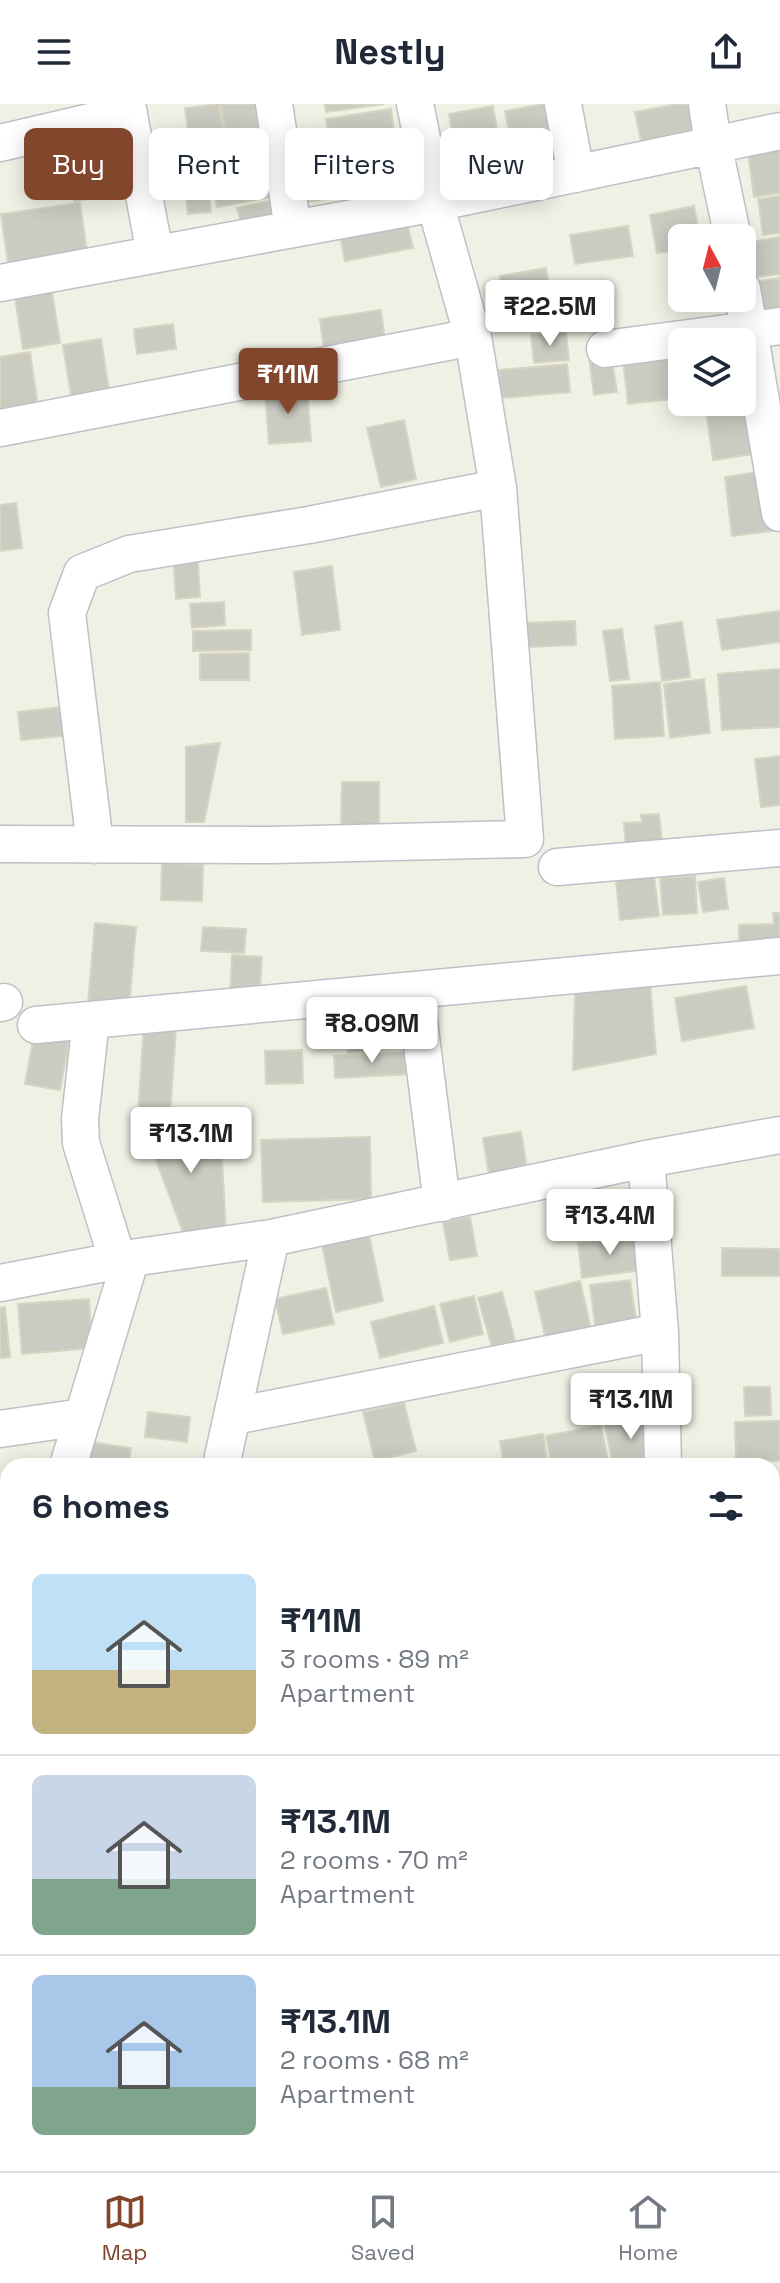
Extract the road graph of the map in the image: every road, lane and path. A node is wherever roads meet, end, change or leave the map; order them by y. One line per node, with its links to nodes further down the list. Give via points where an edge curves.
1 (274, 104): 12 (street)
2 (415, 104): 10 (street)
3 (563, 104): 9 (street)
4 (707, 104): 8 (street)
5 (128, 108): 7 (street); 13 (street)
6 (780, 131): 8 (street)
7 (0, 143)
8 (713, 144): 9 (street); 11 (street)
9 (576, 174): 10 (street)
10 (435, 203): 12 (street); 16 (street)
11 (730, 224)
12 (293, 229): 13 (street)
13 (155, 254): 14 (street)
14 (0, 283)
15 (764, 329): 17 (street); 19 (street)
16 (473, 337): 18 (street); 20 (street)
17 (605, 349)
18 (0, 428)
19 (777, 467): 21 (street)
20 (498, 488): 23 (street, via 129,554 82,573 67,613); 23 (street, via 525,839)
21 (780, 513)
22 (0, 844): 23 (street)
23 (95, 845)
24 (780, 848): 25 (street)
25 (557, 867)
26 (780, 956): 27 (street)
27 (415, 990): 28 (street); 32 (street)
28 (91, 1020): 29 (street); 34 (street, via 81,1143)
29 (36, 1025)
30 (780, 1135): 31 (street)
31 (646, 1159): 32 (street); 36 (street)
32 (442, 1203): 33 (street)
33 (271, 1238): 34 (street); 37 (street)
34 (125, 1259): 35 (street); 38 (street)
35 (0, 1283)
36 (660, 1332): 37 (street); 42 (street)
37 (234, 1416): 41 (street)
38 (83, 1417): 39 (street); 40 (street)
39 (0, 1429)
40 (70, 1458)
41 (223, 1458)
42 (663, 1458)

